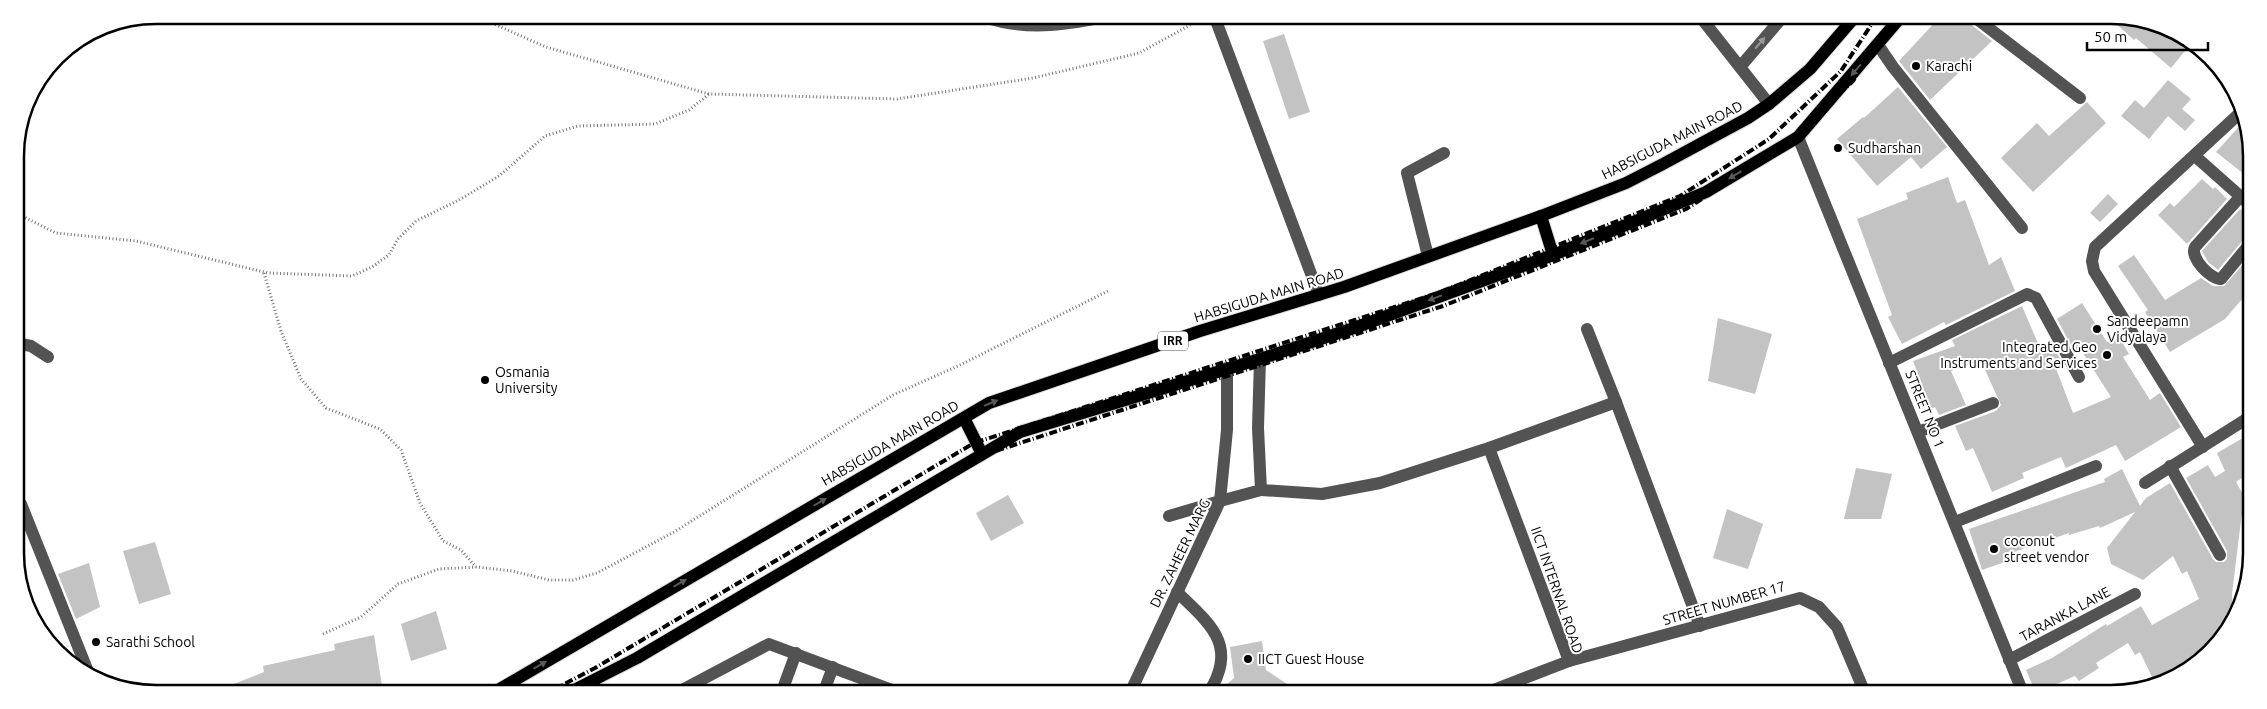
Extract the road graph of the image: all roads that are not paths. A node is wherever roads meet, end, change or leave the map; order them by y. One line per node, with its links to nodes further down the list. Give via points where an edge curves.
1 (1004, 24): 2 (street, via 1037,27)
2 (1057, 24)
3 (1217, 24): 24 (street)
4 (1706, 24): 10 (street)
5 (1777, 24): 10 (street, one-way to 5)
6 (1849, 24): 12 (main road, HABSIGUDA MAIN ROAD / IRR, via 1810,69)
7 (1895, 24): 9 (main road)
8 (1982, 24): 11 (street)
9 (1878, 45): 14 (main road, one-way to 14); 20 (street)
10 (1740, 67): 12 (street)
11 (2080, 98)
12 (1770, 104): 19 (main road, HABSIGUDA MAIN ROAD / IRR, via 1633,179)
13 (2237, 116): 16 (street)
14 (1798, 136): 22 (main road, one-way to 22, via 1706,192); 29 (street, STREET NO 1)
15 (1444, 153): 23 (street, via 1407,173)
16 (2196, 157): 17 (street); 37 (street, via 2095,247 2092,261 2094,271)
17 (2243, 199)
18 (2243, 203): 21 (street, via 2192,252 2216,280 2221,279)
19 (1541, 216): 22 (main road); 23 (main road, HABSIGUDA MAIN ROAD / IRR)
20 (2022, 228)
21 (2243, 252)
22 (1553, 255): 28 (main road, one-way to 28)
23 (1428, 256): 24 (main road, HABSIGUDA MAIN ROAD / IRR)
24 (1319, 295): 34 (main road, HABSIGUDA MAIN ROAD / IRR, one-way to 24, via 989,403)
25 (1587, 328): 32 (street)
26 (24, 345): 27 (street)
27 (48, 357)
28 (1260, 359): 30 (main road); 43 (street, via 1258,428)
29 (1890, 363): 31 (street, via 2027,294 2036,298); 36 (street, STREET NO 1)
30 (1227, 368): 39 (main road, via 1020,432); 44 (street, via 1227,430)
31 (2079, 377)
32 (1616, 402): 38 (street); 51 (street)
33 (1993, 403): 36 (street)
34 (964, 418): 39 (main road); 57 (main road, HABSIGUDA MAIN ROAD / IRR, one-way to 34)
35 (2243, 421): 37 (street)
36 (1918, 432): 47 (street, STREET NO 1)
37 (2203, 447): 41 (street)
38 (1489, 448): 43 (street, via 1380,483 1322,494); 54 (street, IICT INTERNAL ROAD)
39 (982, 454): 58 (main road, via 637,658)
40 (2096, 466): 47 (street)
41 (2170, 466): 42 (street); 48 (street)
42 (2145, 483)
43 (1261, 490): 44 (street, DR. ZAHEER MARG)
44 (1220, 501): 46 (street); 49 (street, DR. ZAHEER MARG)
45 (24, 512): 55 (street)
46 (1168, 516)
47 (1955, 522): 53 (street, STREET NO 1)
48 (2220, 555)
49 (1177, 592): 63 (street, DR. ZAHEER MARG); 64 (street, via 1212,626 1220,643 1220,663)
50 (2135, 594): 53 (street, TARANKA LANE)
51 (1700, 626): 54 (street, STREET NUMBER 17); 66 (street, STREET NUMBER 17, via 1800,598 1819,607 1836,627)
52 (796, 653): 56 (street); 59 (street, via 767,644); 60 (street)
53 (2010, 660): 67 (street, STREET NO 1)
54 (1569, 661): 65 (street, IICT INTERNAL ROAD)
55 (85, 665)
56 (833, 668): 61 (street); 62 (street)
57 (507, 685)
58 (584, 685)
59 (691, 685)
60 (784, 685)
61 (826, 685)
62 (879, 685)
63 (1134, 685)
64 (1214, 685)
65 (1506, 685)
66 (1861, 685)
67 (2020, 685)

